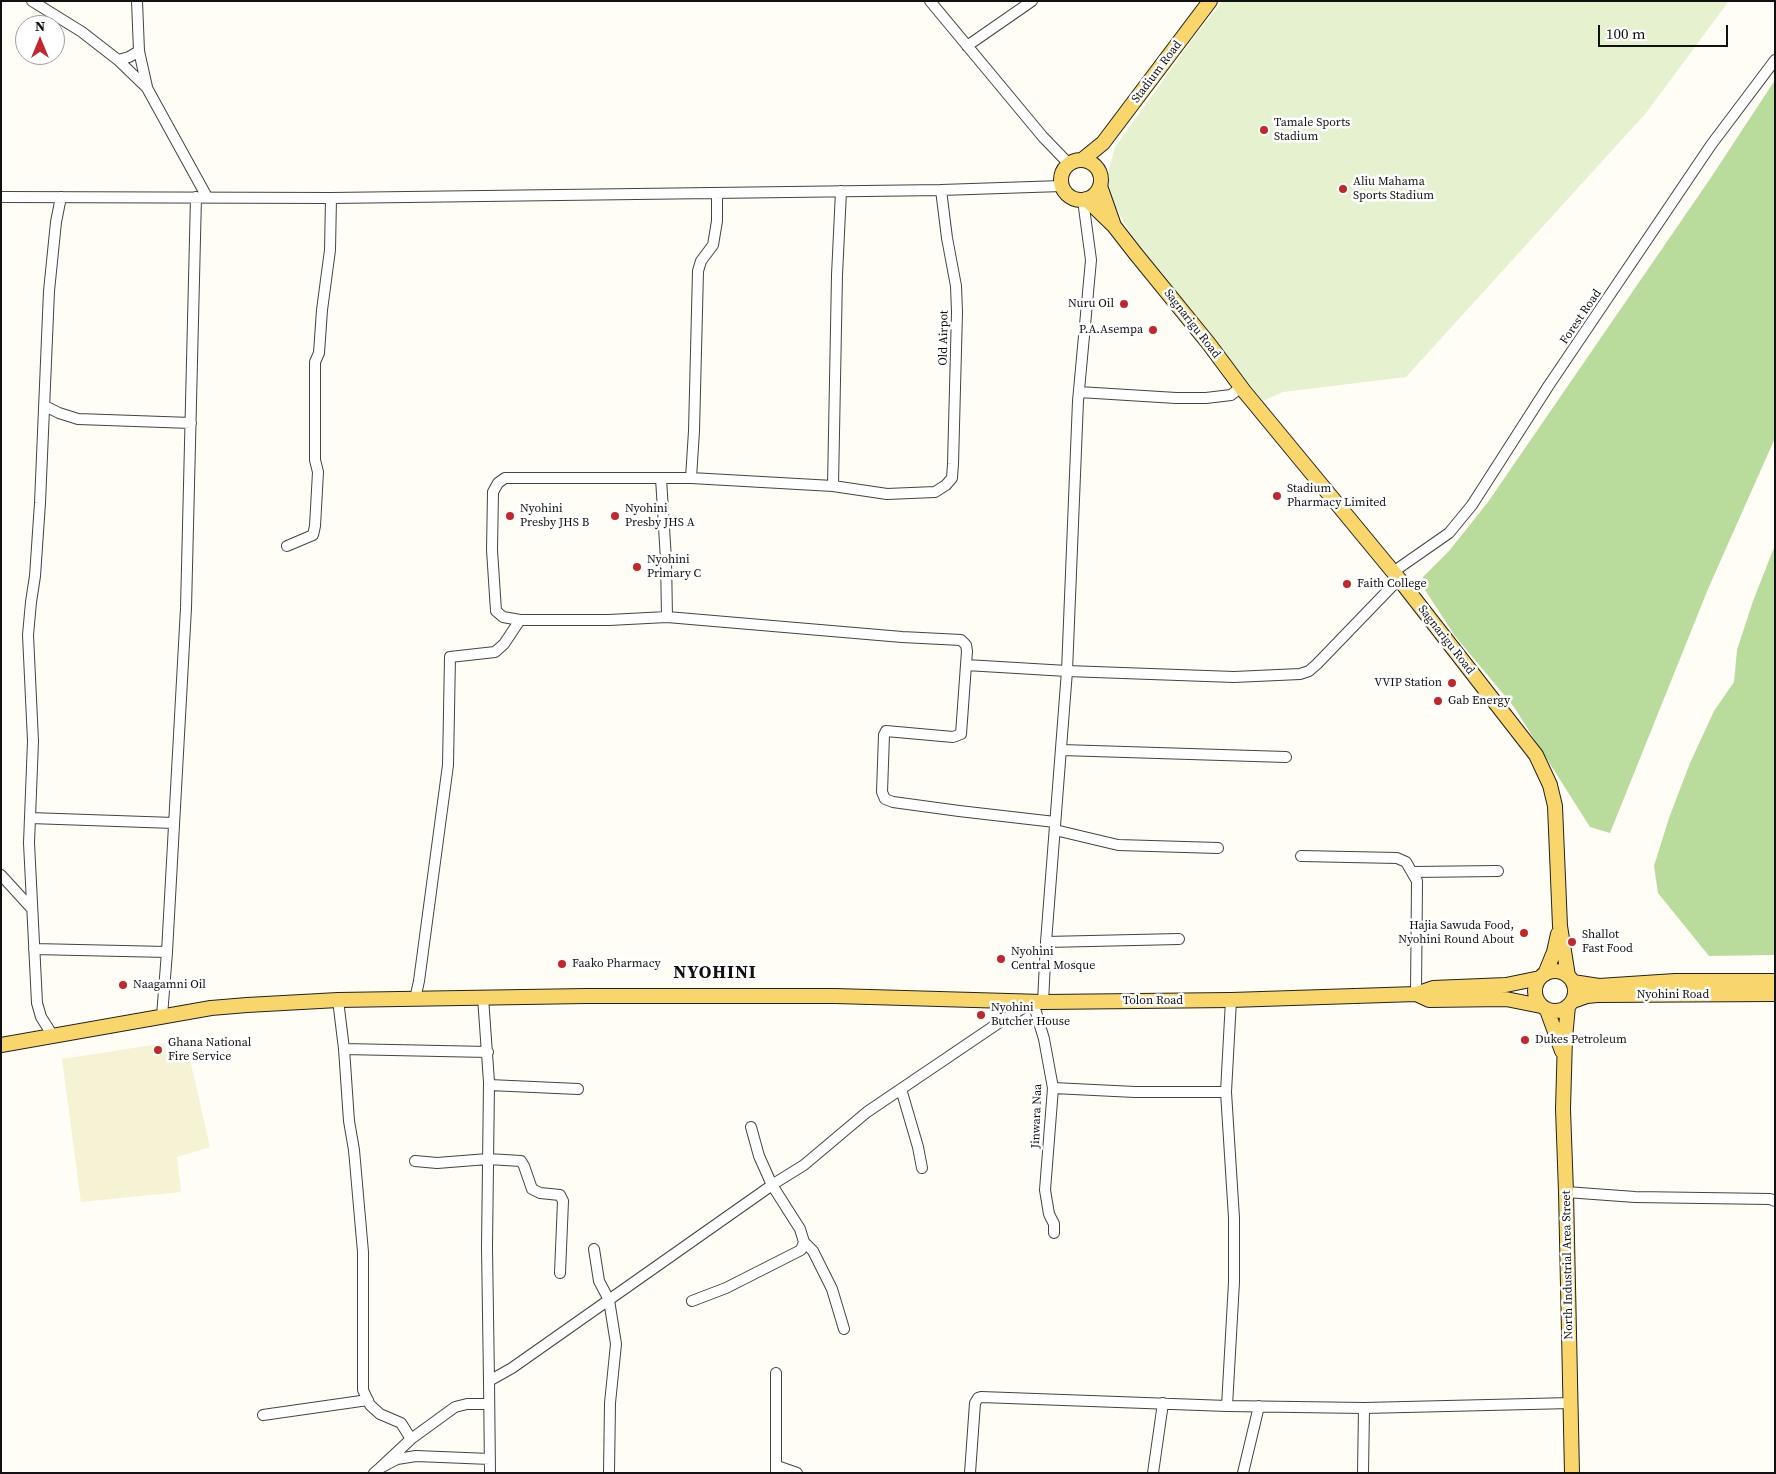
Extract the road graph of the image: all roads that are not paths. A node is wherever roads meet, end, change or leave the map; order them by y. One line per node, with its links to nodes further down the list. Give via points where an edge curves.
1 (32, 1): 8 (street)
2 (136, 1): 7 (street)
3 (1032, 1): 6 (street)
4 (1210, 1): 11 (main road, Stadium Road)
5 (935, 3): 6 (street)
6 (967, 46): 12 (street, via 1043,138)
7 (139, 52): 8 (street); 10 (street)
8 (118, 60): 10 (street)
9 (1775, 60): 33 (street, Forest Road, via 1711,145 1549,385 1472,506 1449,532)
10 (147, 88): 21 (street)
11 (1103, 143): 12 (main road, Stadium Road); 13 (main road, Stadium Road)
12 (1075, 162): 13 (main road, via 1092,163); 14 (main road, via 1062,175)
13 (1099, 171): 15 (main road)
14 (1062, 186): 16 (street); 23 (main road, via 1072,198)
15 (1100, 186): 23 (main road, via 1093,195); 24 (main road, Sagnarigu Road)
16 (941, 190): 17 (street); 31 (street, Old Airpot, via 957,304 952,478 934,492 887,494)
17 (841, 191): 18 (street); 31 (street)
18 (717, 193): 22 (street); 30 (street, via 713,245 698,271)
19 (1, 197): 20 (street)
20 (61, 197): 21 (street); 27 (street, via 49,291)
21 (202, 197): 22 (street); 28 (street)
22 (331, 198): 32 (street, via 330,250 319,353 315,362 316,526 313,535)
23 (1084, 199): 24 (main road, Sagnarigu Road); 26 (street, Jinwara Naa, via 1091,260)
24 (1114, 226): 25 (main road, Sagnarigu Road)
25 (1241, 387): 26 (street, via 1231,395 1206,398); 33 (main road, Sagnarigu Road)
26 (1079, 392): 37 (street, Jinwara Naa)
27 (45, 406): 28 (street, via 78,419); 40 (street, via 35,576 28,635 33,741)
28 (191, 422): 41 (street, via 186,608)
29 (661, 478): 30 (street); 34 (street); 35 (street, via 505,478 498,483 493,492 492,550 496,611 503,617)
30 (690, 478): 31 (street)
31 (833, 486)
32 (287, 546)
33 (1396, 575): 37 (street, Forest Road, via 1317,664 1300,674 1234,677); 49 (main road, Sagnarigu Road, via 1536,755 1546,773 1555,806)
34 (667, 617): 35 (street); 36 (street, via 962,640 966,645)
35 (520, 620): 60 (street, via 495,652 450,657 448,765)
36 (966, 666): 37 (street, Forest Road); 42 (street, via 961,734 953,737 886,731 884,734 882,792 885,799)
37 (1066, 671): 38 (street, Jinwara Naa)
38 (1061, 750): 39 (street); 42 (street, Jinwara Naa)
39 (1286, 757)
40 (30, 818): 41 (street); 48 (street)
41 (174, 824): 53 (street)
42 (1055, 826): 43 (street, via 1118,845); 51 (street, Jinwara Naa)
43 (1218, 848)
44 (1301, 856): 46 (street, via 1398,858 1406,862)
45 (1498, 871): 46 (street)
46 (1413, 872): 57 (street, via 1418,881)
47 (1, 875): 48 (street)
48 (32, 909): 52 (street)
49 (1560, 926): 54 (main road, Sagnarigu Road, via 1554,952); 55 (main road, Sagnarigu Road)
50 (1179, 939): 51 (street)
51 (1046, 942): 63 (street, Jinwara Naa)
52 (34, 949): 53 (street); 67 (street, via 38,1007)
53 (167, 952): 66 (street)
54 (1542, 976): 55 (main road, via 1557,971); 57 (main road, via 1506,985 1433,988); 65 (main road, via 1536,983 1535,994)
55 (1570, 979): 56 (main road, Nyohini Road, via 1599,986); 64 (main road, via 1575,988)
56 (1775, 981)
57 (1416, 994): 62 (main road, Tolon Road); 65 (main road, via 1429,1000 1506,999)
58 (1775, 994): 64 (main road, Nyohini Road, via 1597,995)
59 (482, 998): 60 (main road, Tolon Road); 63 (main road, Tolon Road, via 889,996); 70 (street)
60 (415, 999): 61 (main road, Tolon Road)
61 (338, 1000): 66 (main road, Tolon Road, via 247,1005); 69 (street)
62 (1231, 1000): 63 (main road, Tolon Road); 76 (street)
63 (1038, 1002): 73 (street, Jinwara Naa); 74 (street, via 1000,1022)
64 (1570, 1003): 65 (main road, via 1558,1011); 71 (main road, North Industrial Area Street)
65 (1544, 1008): 71 (main road, North Industrial Area Street)
66 (162, 1016): 67 (main road, Tolon Road)
67 (53, 1036): 68 (main road, Tolon Road)
68 (1, 1045)
69 (344, 1049): 70 (street); 93 (street, via 363,1252 363,1390)
70 (488, 1052): 72 (street)
71 (1564, 1056): 82 (main road, North Industrial Area Street)
72 (489, 1085): 75 (street); 78 (street)
73 (1053, 1088): 76 (street); 84 (street, Jinwara Naa, via 1045,1190)
74 (901, 1089): 80 (street); 81 (street, via 867,1112 804,1165)
75 (578, 1090)
76 (1226, 1092): 97 (street, via 1234,1218)
77 (751, 1127): 81 (street)
78 (488, 1159): 79 (street, via 437,1163); 87 (street, via 521,1161 532,1189 560,1195 564,1202); 92 (street)
79 (415, 1161)
80 (922, 1168)
81 (772, 1185): 85 (street, via 800,1229); 88 (street)
82 (1566, 1192): 83 (street); 94 (main road, North Industrial Area Street)
83 (1775, 1201)
84 (1054, 1233)
85 (804, 1242): 89 (street, via 801,1250 726,1288); 90 (street, via 813,1251 832,1289)
86 (594, 1249): 88 (street, via 599,1281)
87 (560, 1273)
88 (609, 1300): 92 (street, via 512,1368); 106 (street, via 616,1344 610,1403)
89 (692, 1301)
90 (844, 1329)
91 (776, 1373): 103 (street)
92 (488, 1381): 95 (street)
93 (368, 1400): 100 (street); 101 (street, via 380,1414 401,1423)
94 (1571, 1403): 99 (street); 112 (main road, North Industrial Area Street)
95 (488, 1404): 101 (street, via 466,1404 455,1408); 102 (street)
96 (1163, 1404): 97 (street); 108 (street, via 981,1396 975,1403); 109 (street)
97 (1227, 1406): 98 (street)
98 (1259, 1406): 99 (street); 110 (street)
99 (1364, 1408): 111 (street)
100 (263, 1415)
101 (411, 1439): 104 (street)
102 (490, 1459): 104 (street, via 416,1456 397,1459); 105 (street)
103 (777, 1469): 107 (street)
104 (377, 1470)
105 (490, 1473)
106 (609, 1473)
107 (797, 1473)
108 (970, 1473)
109 (1153, 1473)
110 (1243, 1473)
111 (1363, 1473)
112 (1572, 1473)

